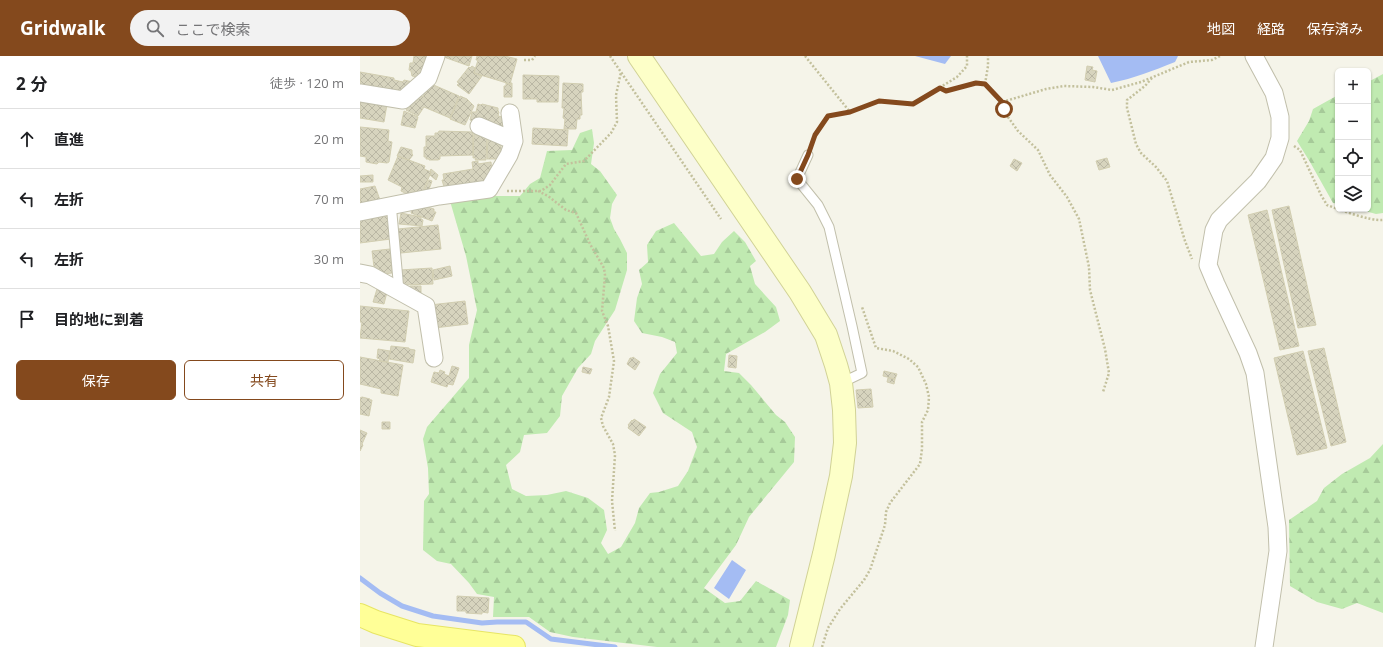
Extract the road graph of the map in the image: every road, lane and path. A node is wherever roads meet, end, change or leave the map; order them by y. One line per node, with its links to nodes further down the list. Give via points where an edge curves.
1 (436, 56): 15 (street, via 428,78 403,100)
2 (535, 56): 10 (path, via 532,60)
3 (610, 56): 11 (path)
4 (639, 56): 34 (street, via 800,292 826,335)
5 (805, 56): 17 (path)
6 (967, 56): 14 (path, via 967,66 957,77)
7 (988, 56): 13 (path)
8 (1220, 56): 12 (path, via 1212,60 1189,62)
9 (1254, 56): 20 (street, via 1274,93 1280,117)
10 (524, 60)
11 (621, 72): 24 (path, via 616,95 616,122 610,133 584,161 566,164 550,185); 27 (path)
12 (1152, 78): 16 (path, via 1112,90 1064,86); 29 (path, via 1128,100 1127,108 1136,144 1167,181 1191,257 1198,264)
13 (985, 84): 14 (path, via 976,83 946,91); 16 (path)
14 (940, 88): 17 (path, via 913,104 879,101)
15 (360, 93)
16 (1002, 102): 35 (path, via 1018,131 1038,150 1050,175 1067,197 1079,219 1089,267 1090,290 1109,373)
17 (850, 112): 22 (path, via 828,116 815,135)
18 (510, 113): 21 (street)
19 (479, 126): 21 (street)
20 (1279, 141): 28 (path, via 1289,143 1300,150 1327,205 1360,216); 29 (street, via 1274,158 1258,181 1219,220 1214,230)
21 (514, 142): 23 (street)
22 (808, 155): 34 (lane, via 797,179 818,205 829,227 862,373)
23 (489, 189): 24 (path, via 500,192); 25 (street)
24 (538, 191): 36 (path, via 578,215 604,268 602,311 608,326 614,361 609,397 601,418 613,444 612,501)
25 (388, 206): 26 (street); 31 (lane, via 392,214)
26 (360, 212)
27 (721, 219)
28 (1383, 220)
29 (1208, 265): 41 (street, via 1255,373 1277,527 1278,551)
30 (360, 272): 31 (street)
31 (399, 291): 33 (street, via 426,306)
32 (861, 306): 40 (path, via 876,348 893,351 909,359 918,368 926,384 928,410 922,422 920,464 890,503 870,570 828,628)
33 (434, 358)
34 (841, 383): 39 (street, via 845,444 824,554)
35 (1102, 392)
36 (615, 531)
37 (360, 615): 38 (main road, via 417,635)
38 (514, 647)
39 (801, 647)
40 (822, 647)
41 (1264, 647)

